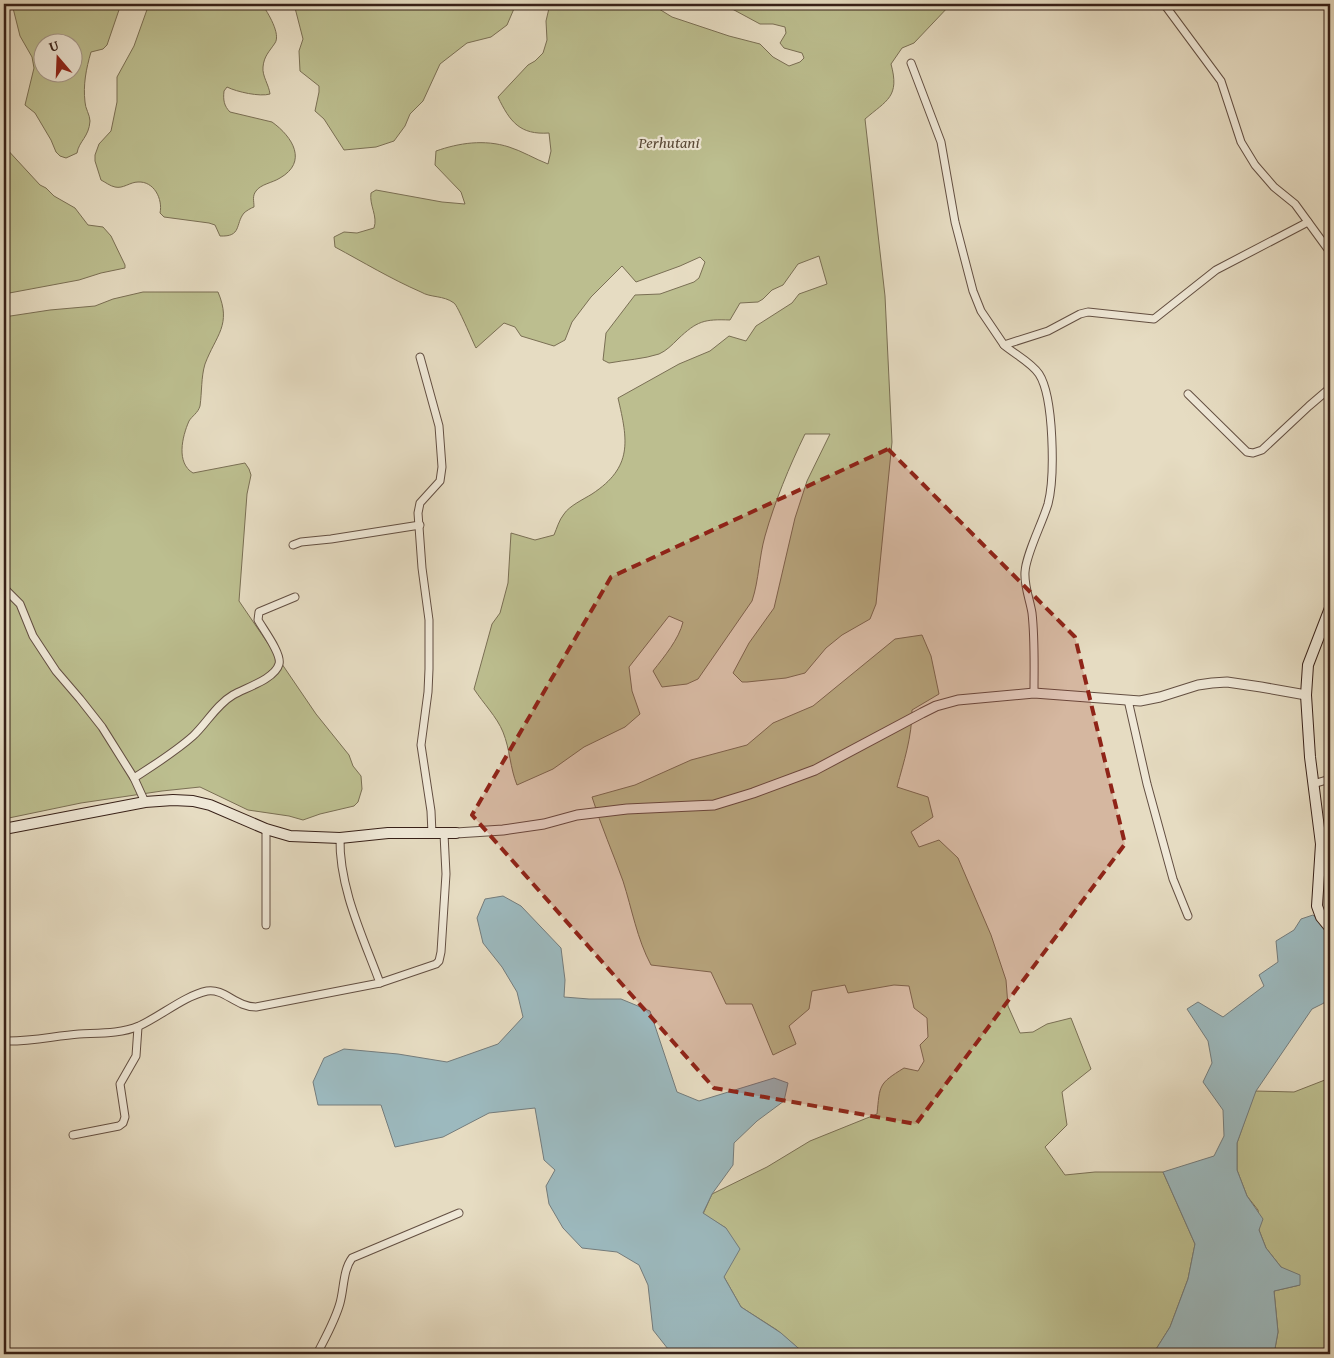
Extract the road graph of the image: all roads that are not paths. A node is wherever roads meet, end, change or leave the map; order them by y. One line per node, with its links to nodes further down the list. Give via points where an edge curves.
1 (1164, 4): 3 (street, via 1221,81 1242,142 1255,164)
2 (911, 63): 5 (street, via 941,142 955,222 973,292 981,311)
3 (1308, 222): 4 (street); 5 (street, via 1216,270 1154,319 1088,312 1048,331)
4 (1330, 252)
5 (1004, 345): 14 (street, via 1041,377 1053,441 1052,485 1024,574 1032,610)
6 (420, 357): 9 (street, via 439,426 442,467 440,481 420,503)
7 (1330, 388): 8 (street, via 1274,440 1253,453 1247,452)
8 (1188, 394)
9 (420, 525): 10 (street); 23 (street, via 429,620 428,692 421,745)
10 (293, 545)
11 (4, 588): 17 (street, via 20,604 33,636 56,671 102,727)
12 (295, 596): 17 (street, via 260,612 258,617 278,654 277,668 263,680 230,697 191,738)
13 (1330, 608): 15 (main road, via 1308,665)
14 (1034, 693): 16 (street); 25 (street, via 958,700 936,706 816,770 754,794 714,805 627,809 503,830)
15 (1306, 695): 16 (street, via 1212,682 1151,700); 19 (main road)
16 (1128, 700): 27 (street, via 1173,879)
17 (134, 778): 20 (street)
18 (1330, 779): 19 (street)
19 (1313, 784): 29 (main road, via 1321,844 1317,906)
20 (145, 802): 21 (main road, via 193,801); 22 (main road)
21 (266, 829): 26 (main road, via 290,836); 28 (street)
22 (4, 830)
23 (432, 834): 24 (main road); 26 (main road, via 388,833)
24 (444, 834): 25 (main road); 30 (street, via 446,874 439,961)
25 (456, 834)
26 (340, 838): 30 (street, via 342,865 351,903)
27 (1188, 916)
28 (266, 925)
29 (1330, 928)
30 (380, 983): 32 (street, via 256,1007 244,1006 220,992 208,991)
31 (1330, 1020): 34 (street)
32 (138, 1026): 33 (street, via 108,1034); 35 (street, via 136,1056 120,1084 123,1123)
33 (4, 1042)
34 (1330, 1046)
35 (73, 1135)
36 (459, 1213): 37 (street, via 352,1258 346,1269 336,1316)
37 (317, 1354)

